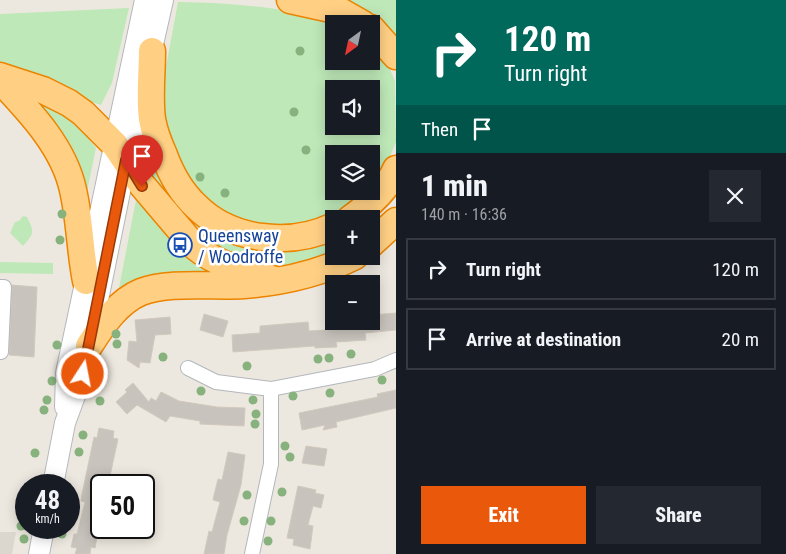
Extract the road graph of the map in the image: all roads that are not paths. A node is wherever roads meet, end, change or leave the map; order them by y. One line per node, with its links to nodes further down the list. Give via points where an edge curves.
1 (145, 0): 3 (main road)
2 (290, 0): 4 (highway)
3 (154, 13): 6 (main road); 10 (main road)
4 (347, 15)
5 (380, 38): 7 (highway)
6 (152, 51): 10 (main road); 14 (highway, via 152,119 159,144 174,177 196,207 232,230 273,238 301,237)
7 (396, 56)
8 (0, 76): 10 (highway, via 70,103)
9 (0, 80): 18 (highway, via 24,105 66,166 73,190)
10 (121, 153): 17 (highway, via 142,186 193,245 227,266); 18 (main road); 20 (main road)
11 (396, 169): 12 (highway, via 374,200)
12 (361, 210)
13 (396, 221): 15 (highway)
14 (325, 229)
15 (380, 236)
16 (333, 265): 17 (highway, via 314,273)
17 (276, 280): 20 (highway, via 245,285 177,286 142,292 124,302 105,321)
18 (86, 281): 25 (main road, via 66,373)
19 (0, 287): 21 (street, via 4,287)
20 (88, 346): 25 (main road, via 83,374)
21 (1, 352)
22 (396, 360): 24 (street, via 375,369)
23 (188, 368): 24 (street, via 216,382)
24 (271, 389): 29 (street, via 271,464)
25 (65, 424): 26 (main road)
26 (55, 474)
27 (42, 539): 28 (main road)
28 (39, 554)
29 (252, 554)

